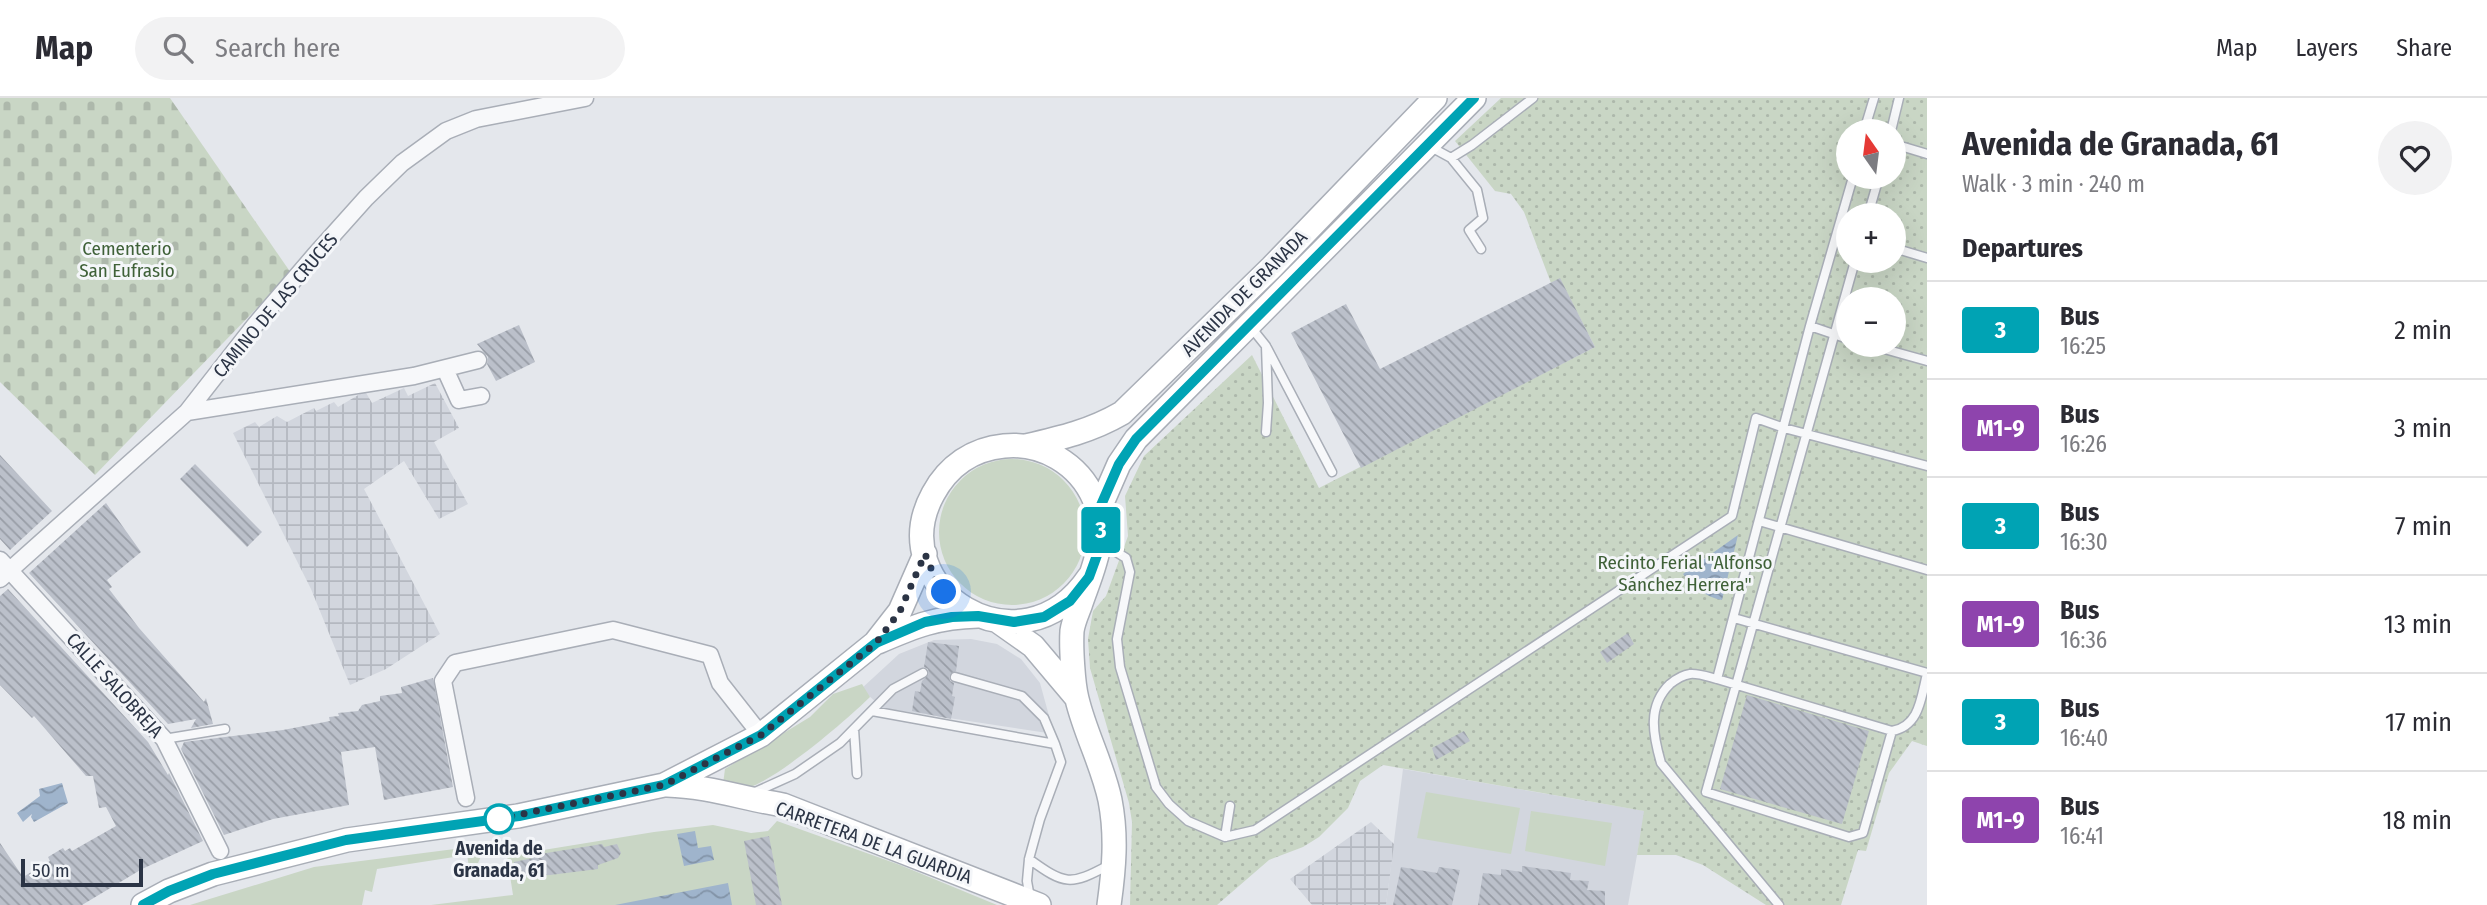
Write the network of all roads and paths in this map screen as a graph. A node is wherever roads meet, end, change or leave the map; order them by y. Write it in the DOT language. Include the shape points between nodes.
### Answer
graph roads {
  1 [pos="585,98"];
  2 [pos="1435,98"];
  3 [pos="1474,98"];
  4 [pos="1533,98"];
  5 [pos="1874,98"];
  6 [pos="1899,98"];
  7 [pos="1868,119"];
  8 [pos="1894,119"];
  9 [pos="1426,145"];
  10 [pos="1906,148"];
  11 [pos="1927,154"];
  12 [pos="1451,158"];
  13 [pos="1836,242"];
  14 [pos="1481,248"];
  15 [pos="1906,252"];
  16 [pos="1927,258"];
  17 [pos="1852,273"];
  18 [pos="1250,326"];
  19 [pos="1810,326"];
  20 [pos="1835,335"];
  21 [pos="1266,346"];
  22 [pos="1906,355"];
  23 [pos="478,360"];
  24 [pos="1927,361"];
  25 [pos="445,369"];
  26 [pos="481,396"];
  27 [pos="187,412"];
  28 [pos="1784,428"];
  29 [pos="1266,432"];
  30 [pos="1807,434"];
  31 [pos="1026,446"];
  32 [pos="1927,466"];
  33 [pos="1332,472"];
  34 [pos="1098,512"];
  35 [pos="1759,521"];
  36 [pos="1781,527"];
  37 [pos="1100,547"];
  38 [pos="925,554"];
  39 [pos="3,570"];
  40 [pos="1927,570"];
  41 [pos="1089,577"];
  42 [pos="1734,618"];
  43 [pos="989,619"];
  44 [pos="1754,625"];
  45 [pos="876,643"];
  46 [pos="923,673"];
  47 [pos="1927,674"];
  48 [pos="955,677"];
  49 [pos="1717,679"];
  50 [pos="1737,685"];
  51 [pos="1076,697"];
  52 [pos="872,711"];
  53 [pos="225,729"];
  54 [pos="854,729"];
  55 [pos="1892,731"];
  56 [pos="761,735"];
  57 [pos="164,739"];
  58 [pos="1055,744"];
  59 [pos="857,774"];
  60 [pos="664,785"];
  61 [pos="466,798"];
  62 [pos="740,798"];
  63 [pos="1230,806"];
  64 [pos="1225,836"];
  65 [pos="220,851"];
  66 [pos="1029,859"];
  67 [pos="1115,862"];
  68 [pos="1035,903"];
  69 [pos="143,905"];
  70 [pos="1109,905"];
  71 [pos="1779,905"];
  1 -- 27 [label="street, CAMINO DE LAS CRUCES" via="476,119 446,131 402,163 315,255"];
  2 -- 31 [label="street, AVENIDA DE GRANADA" via="1122,413 1071,436"];
  3 -- 9 [label="street, AVENIDA DE GRANADA"];
  4 -- 12 [label="lane"];
  5 -- 7 [label="lane"];
  6 -- 8 [label="lane"];
  9 -- 12 [label="lane"];
  9 -- 18 [label="street, AVENIDA DE GRANADA"];
  10 -- 11 [label="lane"];
  12 -- 14 [label="lane" via="1477,190 1483,218 1469,230"];
  13 -- 19 [label="lane"];
  15 -- 16 [label="lane"];
  17 -- 20 [label="lane"];
  18 -- 21 [label="lane"];
  18 -- 34 [label="street, AVENIDA DE GRANADA" via="1136,439 1119,464"];
  19 -- 20 [label="lane"];
  19 -- 28 [label="lane"];
  20 -- 30 [label="lane"];
  21 -- 29 [label="lane"];
  21 -- 33 [label="lane"];
  22 -- 24 [label="lane"];
  23 -- 25 [label="street"];
  25 -- 26 [label="street" via="459,400"];
  25 -- 27 [label="street"];
  27 -- 39 [label="street, CAMINO DE LAS CRUCES"];
  28 -- 30 [label="lane"];
  28 -- 35 [label="lane"];
  28 -- 64 [label="lane" via="1756,418 1732,516 1255,830"];
  30 -- 32 [label="lane"];
  30 -- 36 [label="lane"];
  31 -- 34 [label="street" via="1072,468 1088,488"];
  31 -- 38 [label="street" via="983,450 947,473 926,511"];
  34 -- 37 [label="street"];
  35 -- 36 [label="lane"];
  35 -- 42 [label="lane"];
  36 -- 40 [label="lane"];
  36 -- 44 [label="lane"];
  37 -- 41 [label="street"];
  37 -- 64 [label="lane" via="1126,558 1130,572 1117,639 1120,667 1156,787 1188,821"];
  38 -- 43 [label="street" via="944,592 966,610"];
  38 -- 45 [label="street" via="900,611"];
  39 -- 57 [label="street, CALLE SALOBREJA"];
  41 -- 43 [label="street" via="1070,601 1044,617 1014,622"];
  41 -- 51 [label="street" via="1072,629"];
  42 -- 44 [label="lane"];
  42 -- 49 [label="lane"];
  43 -- 45 [label="street" via="952,617 925,622"];
  43 -- 51 [label="street" via="1033,646"];
  44 -- 47 [label="lane"];
  44 -- 50 [label="lane"];
  45 -- 56 [label="street"];
  46 -- 52 [label="lane" via="893,689"];
  47 -- 55 [label="lane" via="1916,715 1904,729"];
  48 -- 58 [label="lane" via="1022,696 1044,718"];
  49 -- 50 [label="lane"];
  49 -- 71 [label="lane" via="1690,674 1676,679 1662,692 1653,713 1653,737 1661,763"];
  50 -- 55 [label="lane"];
  50 -- 55 [label="lane" via="1706,792 1849,837 1863,833"];
  51 -- 67 [label="street" via="1110,797"];
  52 -- 54 [label="lane"];
  52 -- 58 [label="lane"];
  53 -- 57 [label="lane"];
  54 -- 59 [label="lane"];
  54 -- 62 [label="lane" via="795,774"];
  56 -- 60 [label="street"];
  56 -- 61 [label="street" via="720,683 710,655 613,630 600,632 455,663 443,681"];
  57 -- 65 [label="street, CALLE SALOBREJA"];
  58 -- 66 [label="lane" via="1061,762"];
  60 -- 62 [label="street, CARRETERA DE LA GUARDIA" via="695,786"];
  60 -- 69 [label="street" via="519,816 346,840 213,874"];
  62 -- 68 [label="street, CARRETERA DE LA GUARDIA" via="783,805"];
  63 -- 64 [label="lane"];
  66 -- 67 [label="lane" via="1055,877 1071,881"];
  66 -- 68 [label="lane" via="1027,881"];
  67 -- 70 [label="street"];
}
